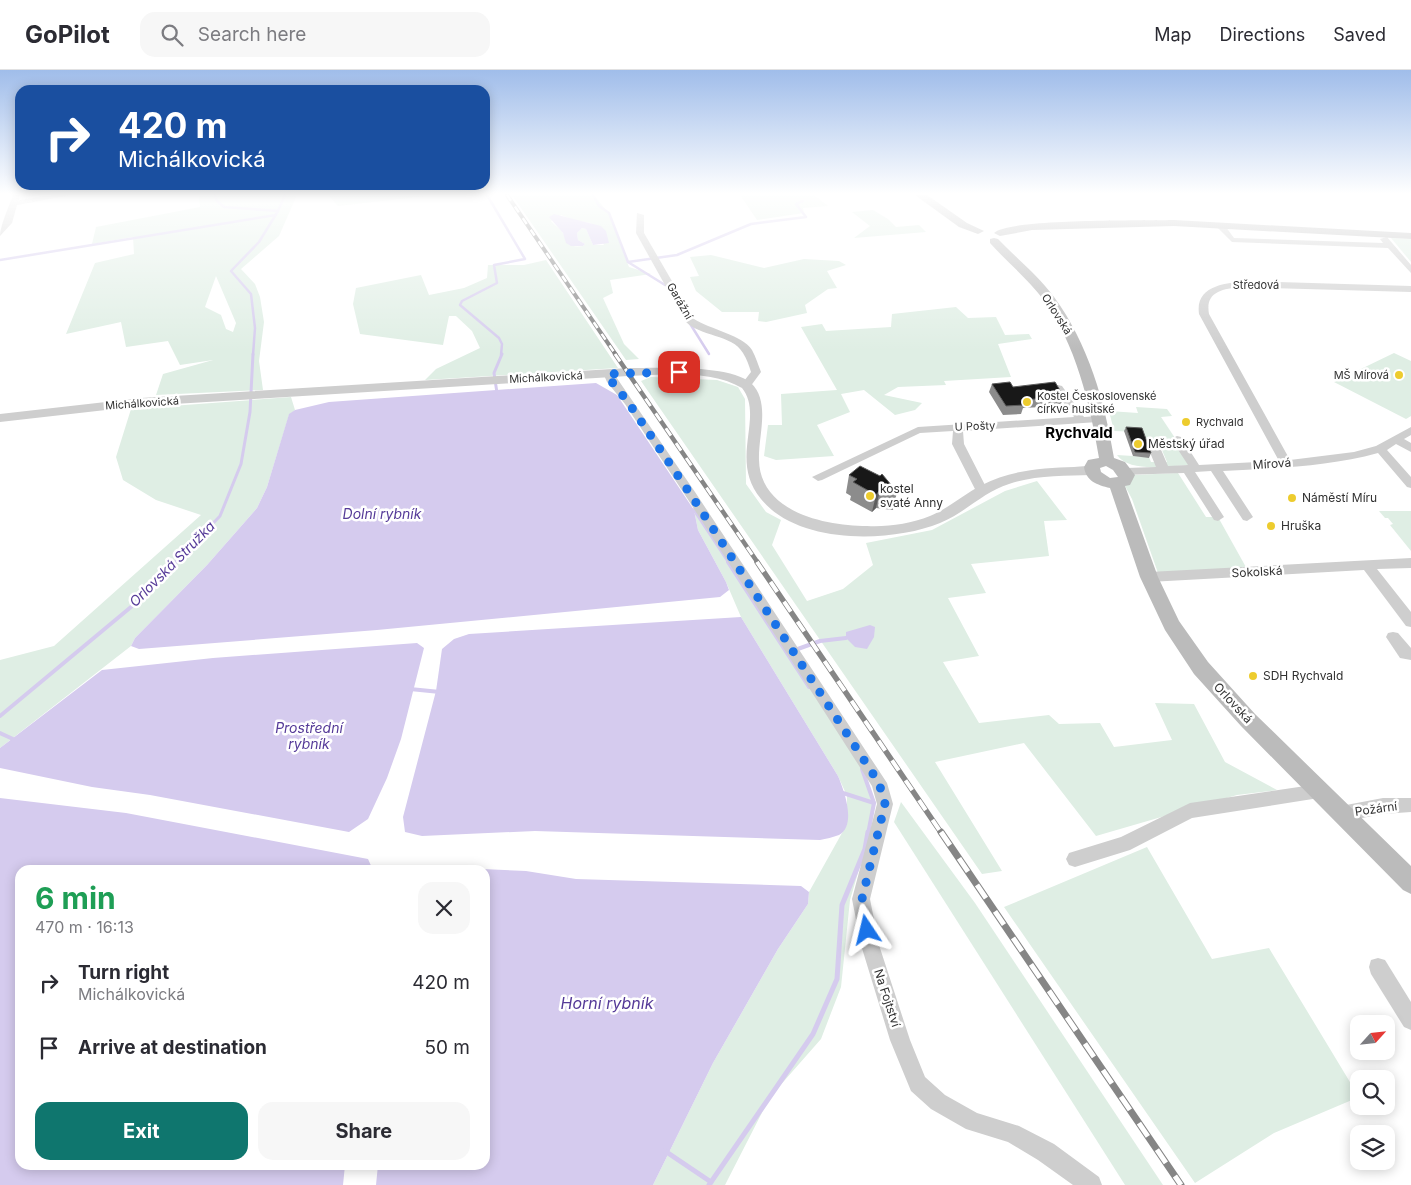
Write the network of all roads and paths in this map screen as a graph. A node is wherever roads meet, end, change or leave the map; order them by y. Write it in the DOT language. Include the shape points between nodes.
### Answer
graph roads {
  1 [pos="648,247"];
  2 [pos="1005,247"];
  3 [pos="1391,247"];
  4 [pos="1411,270"];
  5 [pos="1411,290"];
  6 [pos="608,374"];
  7 [pos="746,385"];
  8 [pos="1058,388"];
  9 [pos="0,418"];
  10 [pos="1098,419"];
  11 [pos="1081,420"];
  12 [pos="958,428"];
  13 [pos="1411,430"];
  14 [pos="1178,439"];
  15 [pos="1395,440"];
  16 [pos="1153,445"];
  17 [pos="1411,448"];
  18 [pos="1380,449"];
  19 [pos="1108,462"];
  20 [pos="1287,464"];
  21 [pos="1215,468"];
  22 [pos="1191,469"];
  23 [pos="1164,470"];
  24 [pos="1092,471"];
  25 [pos="818,477"];
  26 [pos="1121,478"];
  27 [pos="1411,484"];
  28 [pos="982,491"];
  29 [pos="1218,517"];
  30 [pos="1247,517"];
  31 [pos="1411,563"];
  32 [pos="1366,564"];
  33 [pos="1149,577"];
  34 [pos="1411,622"];
  35 [pos="1393,637"];
  36 [pos="1409,657"];
  37 [pos="1319,791"];
  38 [pos="1411,805"];
  39 [pos="1341,814"];
  40 [pos="1075,859"];
  41 [pos="1411,882"];
  42 [pos="1378,967"];
  43 [pos="1411,1020"];
  44 [pos="1091,1185"];
  1 -- 7 [label="street, Garážní" via="690,321 702,330 729,338 747,350 756,372"];
  2 -- 10 [label="main road, Orlovská" via="1065,323"];
  3 -- 4 [label="street"];
  5 -- 20 [label="street, Středová" via="1248,284 1228,285 1206,294 1201,306 1204,314"];
  6 -- 7 [label="street, Michálkovická" via="707,374 729,377"];
  6 -- 9 [label="street, Michálkovická" via="236,396 91,407"];
  6 -- 44 [label="street, Na Fojtství" via="879,783 885,804 862,899 870,945 900,1040 918,1084 938,1102 973,1122 1012,1133 1046,1152"];
  7 -- 28 [label="street" via="756,407 752,462 756,482 771,501 801,520 850,531 903,529 941,517"];
  8 -- 11 [label="street"];
  10 -- 11 [label="street, U Pošty"];
  10 -- 19 [label="main road, Orlovská"];
  11 -- 12 [label="street, U Pošty"];
  12 -- 25 [label="street, U Pošty" via="918,430"];
  12 -- 28 [label="street" via="958,444"];
  13 -- 15 [label="street, Mírová"];
  14 -- 22 [label="street"];
  15 -- 17 [label="street"];
  15 -- 18 [label="street, Mírová"];
  16 -- 23 [label="street"];
  18 -- 20 [label="street, Mírová" via="1354,456"];
  18 -- 27 [label="street"];
  19 -- 24 [label="main road" via="1094,464"];
  19 -- 26 [label="main road" via="1119,466"];
  20 -- 21 [label="street, Mírová"];
  21 -- 22 [label="street, Mírová"];
  21 -- 30 [label="street"];
  22 -- 23 [label="street, Mírová"];
  22 -- 29 [label="street"];
  23 -- 26 [label="street, Mírová"];
  24 -- 26 [label="main road" via="1101,480"];
  24 -- 28 [label="street" via="1026,475 1002,481"];
  26 -- 33 [label="main road, Orlovská"];
  31 -- 32 [label="street, Sokolská"];
  32 -- 33 [label="street, Sokolská"];
  32 -- 34 [label="street"];
  33 -- 37 [label="main road, Orlovská" via="1172,626 1201,668"];
  35 -- 36 [label="street"];
  37 -- 39 [label="main road, Orlovská"];
  37 -- 40 [label="street" via="1190,811 1124,844"];
  38 -- 39 [label="street, Požární" via="1383,806"];
  39 -- 41 [label="main road, Orlovská"];
  42 -- 43 [label="street"];
}
